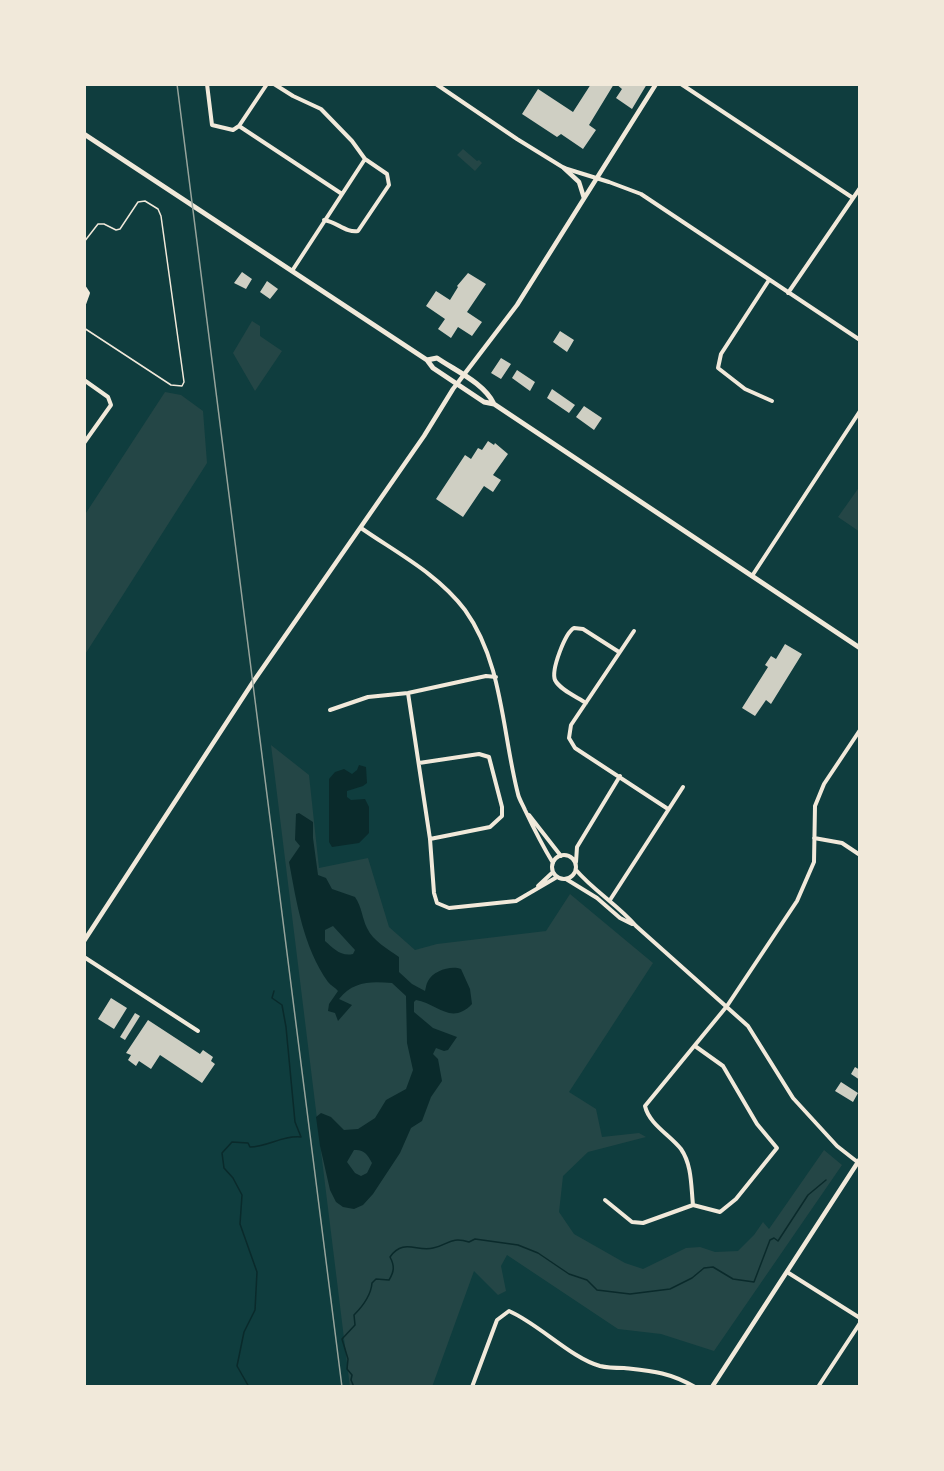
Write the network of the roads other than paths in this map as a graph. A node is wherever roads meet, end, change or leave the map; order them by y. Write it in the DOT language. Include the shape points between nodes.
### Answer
graph roads {
  1 [pos="207,84"];
  2 [pos="267,84"];
  3 [pos="274,84"];
  4 [pos="436,84"];
  5 [pos="656,84"];
  6 [pos="681,84"];
  7 [pos="239,126"];
  8 [pos="84,135"];
  9 [pos="365,159"];
  10 [pos="564,168"];
  11 [pos="597,179"];
  12 [pos="860,188"];
  13 [pos="342,194"];
  14 [pos="584,198"];
  15 [pos="853,198"];
  16 [pos="324,220"];
  17 [pos="84,242"];
  18 [pos="292,271"];
  19 [pos="769,280"];
  20 [pos="84,287"];
  21 [pos="788,293"];
  22 [pos="84,304"];
  23 [pos="84,328"];
  24 [pos="860,340"];
  25 [pos="427,360"];
  26 [pos="464,376"];
  27 [pos="84,380"];
  28 [pos="457,385"];
  29 [pos="772,401"];
  30 [pos="494,404"];
  31 [pos="860,411"];
  32 [pos="84,443"];
  33 [pos="361,528"];
  34 [pos="752,576"];
  35 [pos="634,631"];
  36 [pos="860,648"];
  37 [pos="620,652"];
  38 [pos="496,677"];
  39 [pos="408,693"];
  40 [pos="586,703"];
  41 [pos="330,710"];
  42 [pos="860,730"];
  43 [pos="419,764"];
  44 [pos="620,776"];
  45 [pos="683,787"];
  46 [pos="525,809"];
  47 [pos="668,809"];
  48 [pos="814,838"];
  49 [pos="430,839"];
  50 [pos="577,847"];
  51 [pos="563,855"];
  52 [pos="860,855"];
  53 [pos="576,862"];
  54 [pos="553,863"];
  55 [pos="576,870"];
  56 [pos="553,872"];
  57 [pos="557,877"];
  58 [pos="566,879"];
  59 [pos="533,891"];
  60 [pos="610,900"];
  61 [pos="636,926"];
  62 [pos="84,941"];
  63 [pos="84,957"];
  64 [pos="727,1006"];
  65 [pos="198,1031"];
  66 [pos="695,1047"];
  67 [pos="859,1162"];
  68 [pos="605,1200"];
  69 [pos="693,1205"];
  70 [pos="786,1272"];
  71 [pos="860,1318"];
  72 [pos="860,1323"];
  73 [pos="472,1387"];
  74 [pos="695,1387"];
  75 [pos="712,1387"];
  76 [pos="818,1387"];
  1 -- 7 [label="street" via="212,125 233,130"];
  2 -- 7 [label="street"];
  3 -- 9 [label="street" via="321,109"];
  4 -- 10 [label="street"];
  5 -- 11 [label="main road"];
  6 -- 15 [label="street"];
  7 -- 13 [label="street"];
  8 -- 18 [label="main road"];
  9 -- 13 [label="street"];
  9 -- 16 [label="street" via="387,174 389,185 358,231"];
  10 -- 11 [label="street"];
  10 -- 14 [label="main road" via="579,182"];
  11 -- 14 [label="main road"];
  11 -- 19 [label="street" via="641,194"];
  12 -- 15 [label="street"];
  13 -- 16 [label="street"];
  14 -- 26 [label="main road" via="517,305"];
  15 -- 21 [label="street"];
  16 -- 18 [label="street"];
  17 -- 23 [label="lane" via="98,224 120,229 138,202 145,201 158,209 182,386 171,385"];
  18 -- 25 [label="main road"];
  19 -- 21 [label="street"];
  19 -- 29 [label="street" via="721,354 718,368 745,389"];
  20 -- 22 [label="street" via="88,293"];
  21 -- 24 [label="street"];
  25 -- 26 [label="main road" via="437,358"];
  25 -- 28 [label="main road"];
  26 -- 28 [label="main road"];
  26 -- 30 [label="main road" via="489,393"];
  27 -- 32 [label="street" via="108,397 111,405"];
  28 -- 30 [label="main road"];
  28 -- 33 [label="main road"];
  30 -- 34 [label="main road"];
  31 -- 34 [label="street"];
  33 -- 38 [label="street" via="446,588 479,632"];
  33 -- 62 [label="main road" via="247,691"];
  34 -- 36 [label="main road"];
  35 -- 37 [label="street"];
  37 -- 40 [label="street"];
  37 -- 40 [label="street" via="583,629 574,628 567,633 555,680"];
  38 -- 39 [label="street"];
  38 -- 46 [label="street" via="518,796"];
  39 -- 41 [label="street" via="368,697"];
  39 -- 43 [label="street"];
  40 -- 44 [label="street" via="570,728 570,741"];
  42 -- 48 [label="street" via="824,784 815,806"];
  43 -- 49 [label="street"];
  43 -- 49 [label="street" via="479,754 489,757 502,807 502,816 490,826"];
  44 -- 47 [label="street"];
  44 -- 50 [label="street"];
  45 -- 47 [label="street"];
  46 -- 51 [label="street"];
  46 -- 54 [label="street" via="533,831"];
  47 -- 60 [label="street"];
  48 -- 52 [label="street" via="842,843"];
  48 -- 64 [label="street" via="814,862 797,901"];
  49 -- 59 [label="street" via="438,903 449,908 516,901"];
  50 -- 51 [label="street"];
  50 -- 53 [label="street"];
  51 -- 53 [label="street"];
  51 -- 54 [label="street"];
  53 -- 55 [label="street"];
  54 -- 56 [label="street"];
  55 -- 58 [label="street"];
  55 -- 60 [label="street"];
  56 -- 57 [label="street"];
  56 -- 59 [label="street"];
  57 -- 58 [label="street"];
  57 -- 59 [label="street"];
  58 -- 61 [label="street"];
  60 -- 61 [label="street"];
  61 -- 64 [label="street"];
  63 -- 65 [label="street"];
  64 -- 66 [label="street"];
  64 -- 67 [label="street" via="748,1026 793,1098 837,1146"];
  66 -- 69 [label="street" via="645,1106 647,1115 682,1151 689,1166"];
  66 -- 69 [label="street" via="723,1066 757,1124 777,1148 736,1199 720,1212"];
  67 -- 70 [label="main road"];
  68 -- 69 [label="street" via="632,1222 643,1224"];
  70 -- 71 [label="street"];
  70 -- 75 [label="main road"];
  72 -- 76 [label="street"];
  73 -- 74 [label="street" via="497,1320 509,1311 600,1366 654,1371 676,1376"];
}
